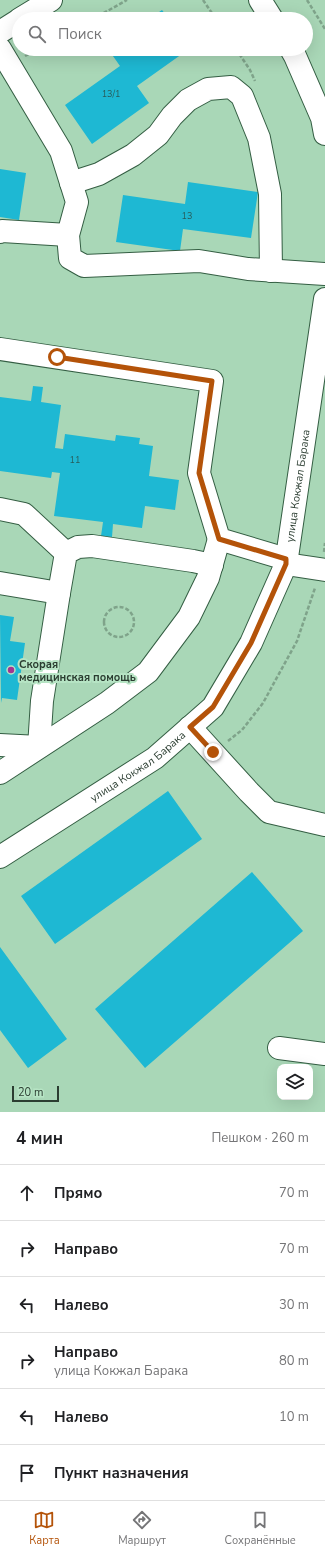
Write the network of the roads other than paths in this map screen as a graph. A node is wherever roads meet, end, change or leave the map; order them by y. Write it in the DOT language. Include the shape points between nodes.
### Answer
graph roads {
  1 [pos="51,0"];
  2 [pos="260,0"];
  3 [pos="31,12"];
  4 [pos="268,12"];
  5 [pos="12,24"];
  6 [pos="0,32"];
  7 [pos="0,49"];
  8 [pos="295,56"];
  9 [pos="325,134"];
  10 [pos="71,183"];
  11 [pos="1,231"];
  12 [pos="68,235"];
  13 [pos="271,270"];
  14 [pos="325,274"];
  15 [pos="325,299"];
  16 [pos="0,349"];
  17 [pos="0,509"];
  18 [pos="219,539"];
  19 [pos="66,553"];
  20 [pos="286,561"];
  21 [pos="212,565"];
  22 [pos="323,570"];
  23 [pos="0,583"];
  24 [pos="59,593"];
  25 [pos="190,727"];
  26 [pos="0,745"];
  27 [pos="39,747"];
  28 [pos="0,773"];
  29 [pos="325,825"];
  30 [pos="0,857"];
  31 [pos="279,1048"];
  32 [pos="325,1054"];
  1 -- 3 [label="street"];
  2 -- 4 [label="street"];
  5 -- 6 [label="street"];
  7 -- 10 [label="street" via="60,151"];
  8 -- 9 [label="street" via="322,118"];
  10 -- 12 [label="street" via="77,202"];
  10 -- 13 [label="street" via="99,174 133,155 158,135 188,100 208,89 231,87 242,96 259,138 270,194"];
  11 -- 12 [label="street"];
  12 -- 13 [label="street" via="70,258 84,266 199,261"];
  13 -- 14 [label="street"];
  15 -- 20 [label="street, улица Кокжал Барака"];
  16 -- 18 [label="street" via="212,381 199,473"];
  17 -- 19 [label="street" via="24,514"];
  18 -- 20 [label="street"];
  18 -- 21 [label="street"];
  19 -- 21 [label="street" via="78,547 92,546"];
  19 -- 24 [label="street"];
  20 -- 22 [label="street"];
  20 -- 25 [label="street, улица Кокжал Барака" via="251,643 213,707"];
  21 -- 27 [label="street" via="189,617 148,672 107,703"];
  23 -- 24 [label="street"];
  24 -- 27 [label="street" via="42,702"];
  25 -- 29 [label="street" via="269,812"];
  25 -- 30 [label="street, улица Кокжал Барака" via="155,758"];
  26 -- 27 [label="street"];
  27 -- 28 [label="street"];
  31 -- 32 [label="street"];
}
